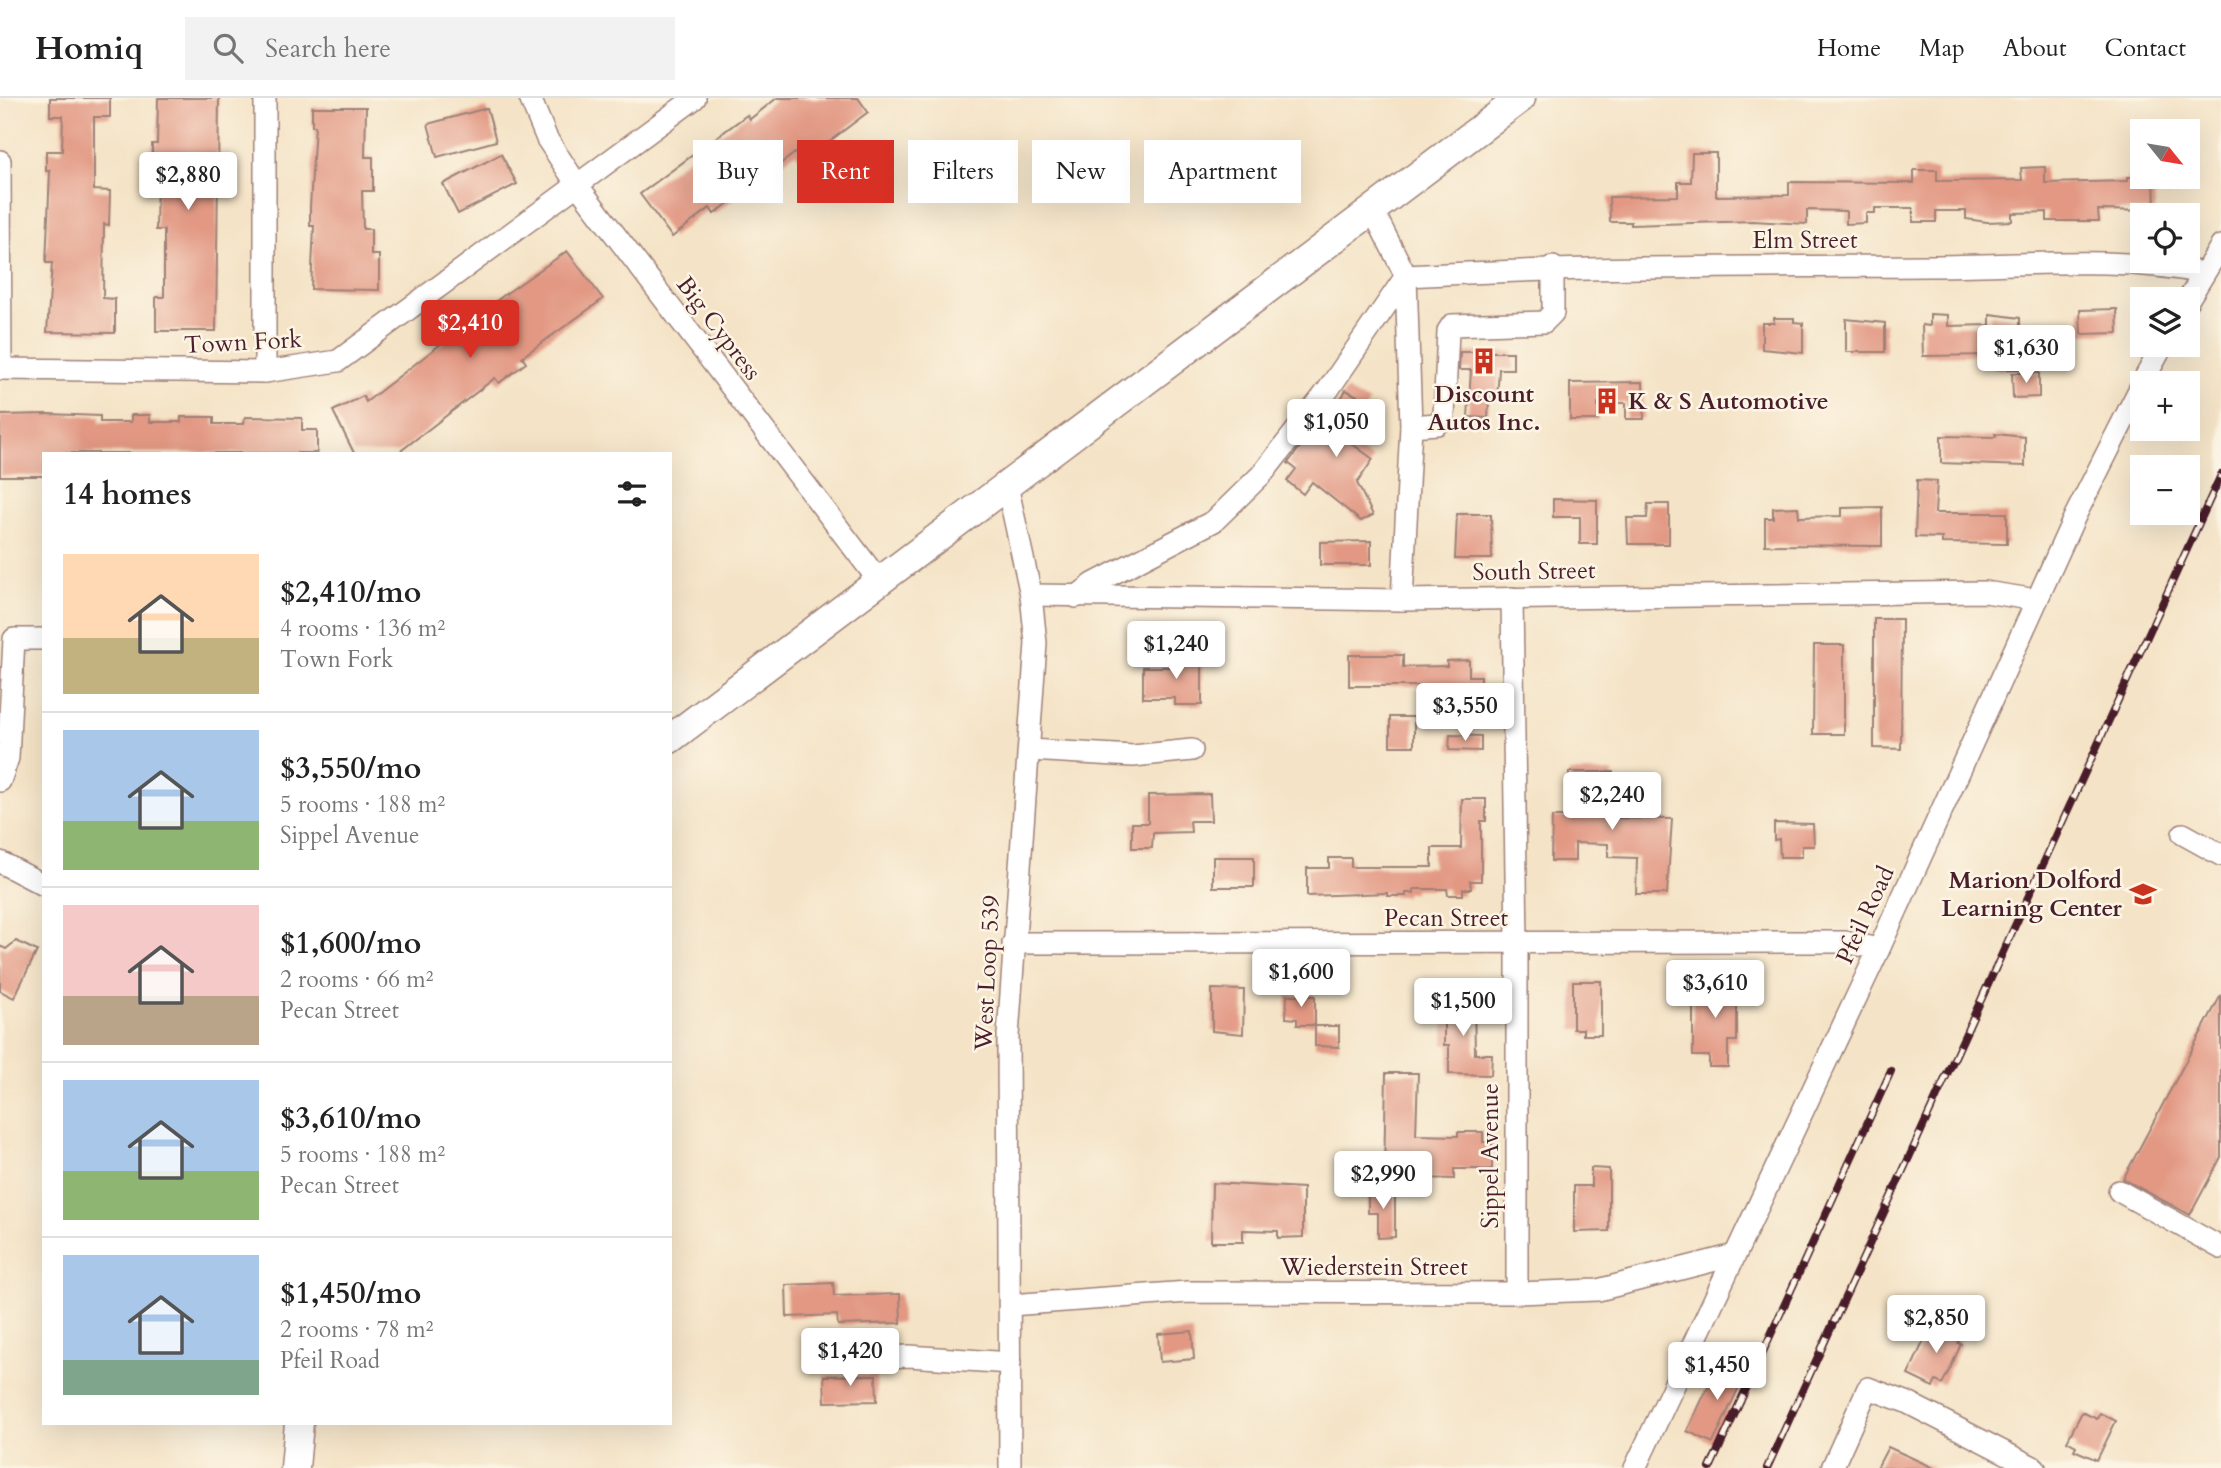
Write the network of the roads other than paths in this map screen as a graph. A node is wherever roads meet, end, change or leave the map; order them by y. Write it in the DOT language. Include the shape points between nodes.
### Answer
graph roads {
  1 [pos="265,98"];
  2 [pos="530,98"];
  3 [pos="695,98"];
  4 [pos="1521,98"];
  5 [pos="0,161"];
  6 [pos="578,186"];
  7 [pos="1372,209"];
  8 [pos="2221,246"];
  9 [pos="1553,267"];
  10 [pos="2204,272"];
  11 [pos="1405,276"];
  12 [pos="2195,287"];
  13 [pos="1,369"];
  14 [pos="265,372"];
  15 [pos="2130,408"];
  16 [pos="1411,426"];
  17 [pos="1007,485"];
  18 [pos="879,581"];
  19 [pos="1031,595"];
  20 [pos="1076,597"];
  21 [pos="1512,598"];
  22 [pos="1402,600"];
  23 [pos="2037,600"];
  24 [pos="42,639"];
  25 [pos="672,737"];
  26 [pos="1029,750"];
  27 [pos="1192,750"];
  28 [pos="0,781"];
  29 [pos="2183,834"];
  30 [pos="2221,855"];
  31 [pos="0,862"];
  32 [pos="42,884"];
  33 [pos="1013,943"];
  34 [pos="1517,944"];
  35 [pos="1878,949"];
  36 [pos="2119,1191"];
  37 [pos="2221,1248"];
  38 [pos="1735,1255"];
  39 [pos="1517,1293"];
  40 [pos="1010,1305"];
  41 [pos="870,1358"];
  42 [pos="1010,1363"];
  43 [pos="299,1425"];
  44 [pos="295,1468"];
  45 [pos="1010,1468"];
  46 [pos="1635,1468"];
  47 [pos="1832,1468"];
  48 [pos="2035,1468"];
  1 -- 14 [label="street"];
  2 -- 6 [label="street, Big Cypress" via="547,139"];
  3 -- 6 [label="street, Town Fork"];
  4 -- 7 [label="main road"];
  5 -- 13 [label="street"];
  6 -- 14 [label="street, Town Fork" via="338,361"];
  6 -- 18 [label="street, Big Cypress"];
  7 -- 11 [label="street"];
  7 -- 17 [label="main road"];
  8 -- 10 [label="street"];
  9 -- 10 [label="street, Elm Street" via="2136,262"];
  9 -- 11 [label="street, Elm Street"];
  9 -- 16 [label="street" via="1553,313 1544,322 1452,325 1444,416 1437,424"];
  10 -- 12 [label="street"];
  11 -- 16 [label="street"];
  11 -- 20 [label="street" via="1328,390 1263,473 1214,522 1093,583"];
  13 -- 14 [label="street, Town Fork"];
  15 -- 23 [label="street, Pfeil Road"];
  16 -- 22 [label="street"];
  17 -- 18 [label="main road"];
  17 -- 19 [label="street, West Loop 539"];
  18 -- 25 [label="main road"];
  19 -- 20 [label="street, South Street"];
  19 -- 26 [label="street, West Loop 539" via="1036,643"];
  20 -- 22 [label="street, South Street"];
  21 -- 22 [label="street, South Street"];
  21 -- 23 [label="street, South Street" via="1985,592"];
  21 -- 34 [label="street, Sippel Avenue"];
  23 -- 35 [label="street, Pfeil Road"];
  24 -- 28 [label="street" via="14,639 8,758"];
  26 -- 27 [label="street" via="1133,756"];
  26 -- 33 [label="street, West Loop 539"];
  29 -- 30 [label="street"];
  31 -- 32 [label="street"];
  33 -- 34 [label="street, Pecan Street"];
  33 -- 40 [label="street, West Loop 539"];
  34 -- 35 [label="street, Pecan Street" via="1845,943"];
  34 -- 39 [label="street, Sippel Avenue"];
  35 -- 38 [label="street, Pfeil Road"];
  36 -- 37 [label="street"];
  38 -- 39 [label="street, Wiederstein Street" via="1598,1290"];
  38 -- 46 [label="street, Pfeil Road"];
  39 -- 40 [label="street, Wiederstein Street" via="1188,1292"];
  40 -- 42 [label="street, West Loop 539"];
  41 -- 42 [label="street"];
  42 -- 45 [label="street, West Loop 539"];
  43 -- 44 [label="main road"];
  47 -- 48 [label="street" via="1868,1388 1906,1402"];
}
